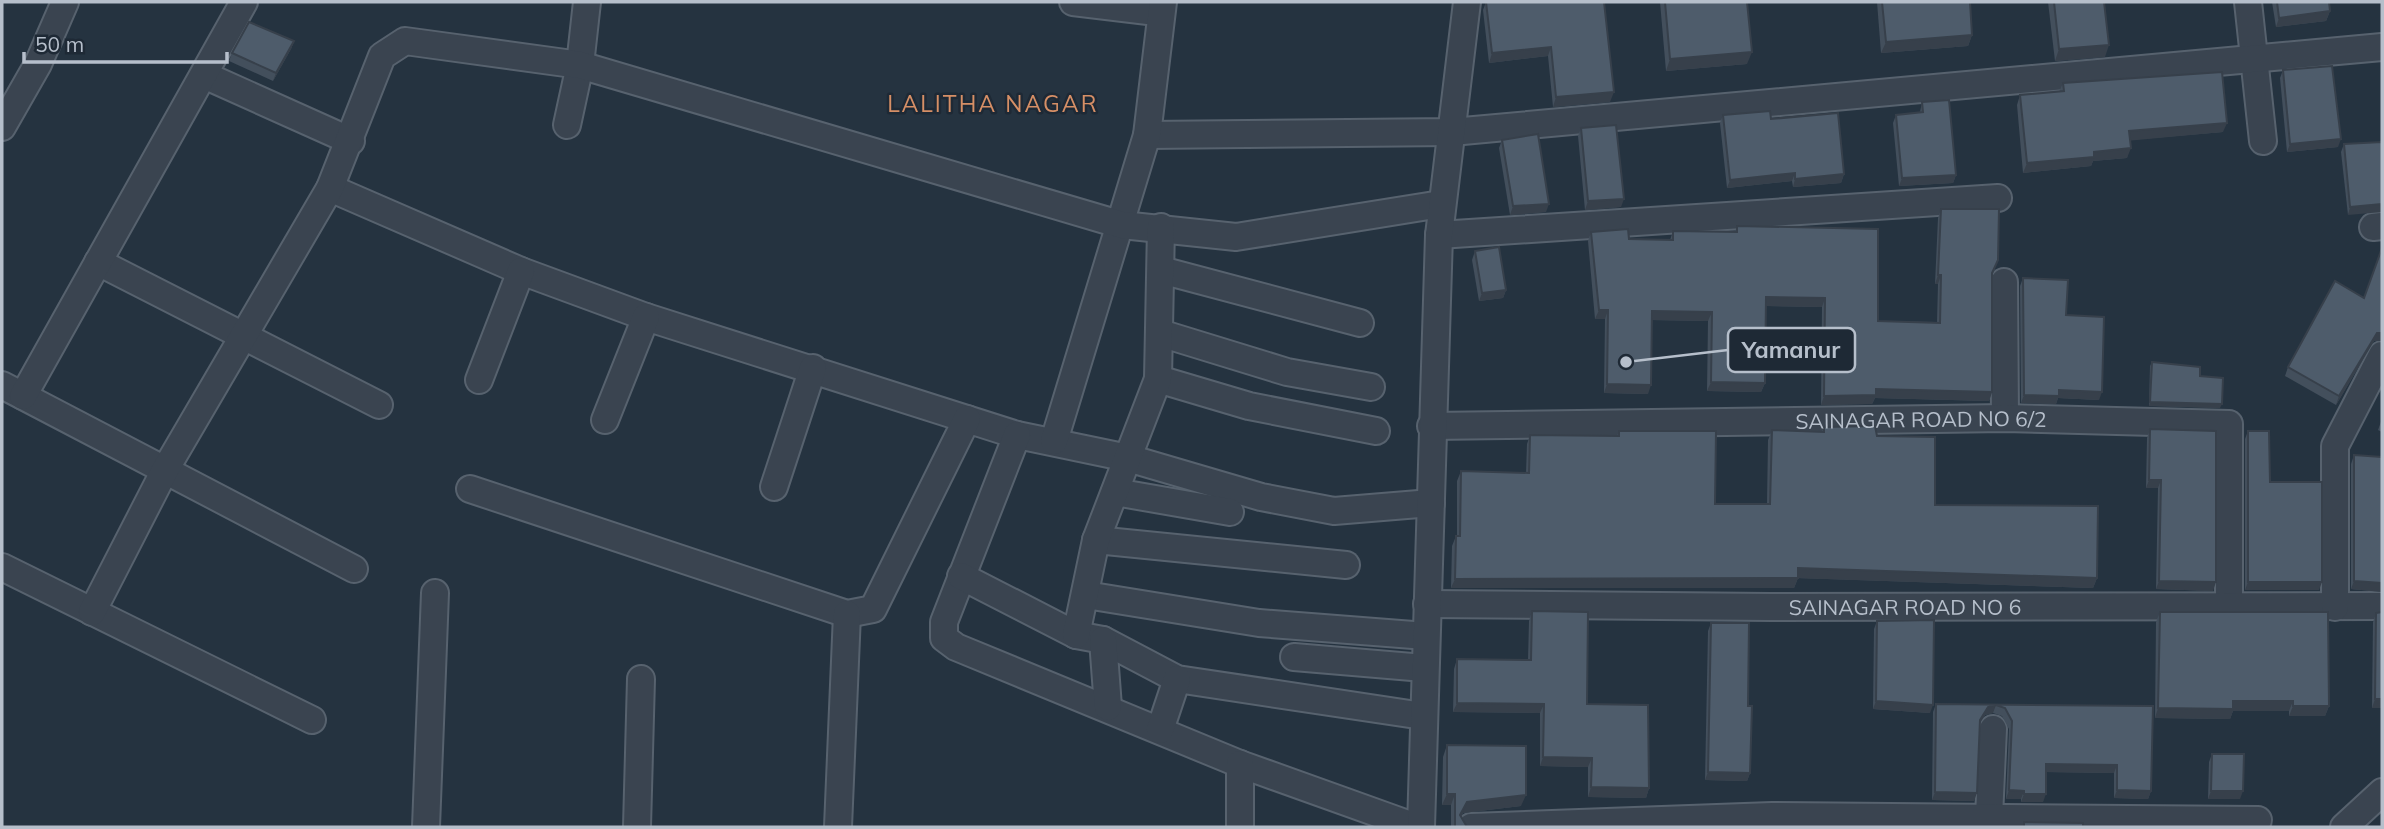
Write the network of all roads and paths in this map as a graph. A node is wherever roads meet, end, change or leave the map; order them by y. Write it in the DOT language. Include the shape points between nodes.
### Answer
graph roads {
  1 [pos="65,2"];
  2 [pos="244,2"];
  3 [pos="587,2"];
  4 [pos="1073,2"];
  5 [pos="1153,2"];
  6 [pos="1163,2"];
  7 [pos="1467,2"];
  8 [pos="2248,2"];
  9 [pos="2382,47"];
  10 [pos="2253,57"];
  11 [pos="580,65"];
  12 [pos="204,75"];
  13 [pos="567,125"];
  14 [pos="2,127"];
  15 [pos="1452,132"];
  16 [pos="1147,135"];
  17 [pos="351,141"];
  18 [pos="2263,141"];
  19 [pos="330,188"];
  20 [pos="1998,198"];
  21 [pos="1441,204"];
  22 [pos="1122,225"];
  23 [pos="1161,227"];
  24 [pos="1439,235"];
  25 [pos="98,262"];
  26 [pos="1161,270"];
  27 [pos="521,271"];
  28 [pos="2004,282"];
  29 [pos="646,317"];
  30 [pos="1360,323"];
  31 [pos="1160,333"];
  32 [pos="244,335"];
  33 [pos="2380,363"];
  34 [pos="813,368"];
  35 [pos="1158,379"];
  36 [pos="479,380"];
  37 [pos="1371,387"];
  38 [pos="12,391"];
  39 [pos="379,405"];
  40 [pos="2005,418"];
  41 [pos="967,419"];
  42 [pos="605,420"];
  43 [pos="1431,426"];
  44 [pos="1376,431"];
  45 [pos="1017,435"];
  46 [pos="1054,441"];
  47 [pos="1128,458"];
  48 [pos="165,470"];
  49 [pos="775,487"];
  50 [pos="470,489"];
  51 [pos="1115,492"];
  52 [pos="1431,503"];
  53 [pos="1230,512"];
  54 [pos="1096,540"];
  55 [pos="1346,565"];
  56 [pos="2,567"];
  57 [pos="354,569"];
  58 [pos="961,576"];
  59 [pos="435,593"];
  60 [pos="1086,595"];
  61 [pos="1427,604"];
  62 [pos="2229,604"];
  63 [pos="2382,606"];
  64 [pos="2335,607"];
  65 [pos="92,612"];
  66 [pos="847,614"];
  67 [pos="1076,635"];
  68 [pos="1426,636"];
  69 [pos="1103,640"];
  70 [pos="1294,657"];
  71 [pos="1424,668"];
  72 [pos="641,679"];
  73 [pos="1177,679"];
  74 [pos="1108,706"];
  75 [pos="1423,716"];
  76 [pos="312,720"];
  77 [pos="1993,729"];
  78 [pos="1160,730"];
  79 [pos="1240,764"];
  80 [pos="2382,792"];
  81 [pos="1989,817"];
  82 [pos="2258,820"];
  83 [pos="426,827"];
  84 [pos="636,827"];
  85 [pos="838,827"];
  86 [pos="1240,827"];
  87 [pos="1416,827"];
  88 [pos="1422,827"];
  89 [pos="1471,827"];
  90 [pos="2344,827"];
  1 -- 14 [label="street" via="38,64"];
  2 -- 12 [label="street"];
  3 -- 11 [label="street"];
  4 -- 5 [label="street" via="1148,10"];
  6 -- 16 [label="street"];
  7 -- 15 [label="street"];
  8 -- 10 [label="street"];
  9 -- 10 [label="street"];
  10 -- 15 [label="street"];
  10 -- 18 [label="street"];
  11 -- 13 [label="street"];
  11 -- 17 [label="street" via="405,41 382,56"];
  11 -- 22 [label="street"];
  12 -- 17 [label="street"];
  12 -- 25 [label="street"];
  15 -- 16 [label="street"];
  15 -- 21 [label="street"];
  16 -- 22 [label="street"];
  17 -- 19 [label="street"];
  19 -- 27 [label="street"];
  19 -- 32 [label="street"];
  20 -- 24 [label="street"];
  21 -- 23 [label="street" via="1236,237"];
  21 -- 24 [label="street"];
  22 -- 23 [label="street"];
  22 -- 46 [label="street"];
  23 -- 26 [label="street"];
  24 -- 43 [label="street"];
  25 -- 32 [label="street"];
  25 -- 38 [label="street"];
  26 -- 30 [label="street"];
  26 -- 31 [label="street"];
  27 -- 29 [label="street"];
  27 -- 36 [label="street"];
  28 -- 40 [label="street"];
  29 -- 34 [label="street"];
  29 -- 42 [label="street"];
  31 -- 35 [label="street"];
  31 -- 37 [label="street" via="1287,372"];
  32 -- 39 [label="street"];
  32 -- 48 [label="street"];
  33 -- 64 [label="street" via="2335,446"];
  34 -- 41 [label="street"];
  34 -- 49 [label="street"];
  35 -- 44 [label="street" via="1249,406"];
  35 -- 47 [label="street"];
  38 -- 48 [label="street"];
  40 -- 43 [label="street, SAINAGAR ROAD NO 6/2"];
  40 -- 62 [label="street, SAINAGAR ROAD NO 6/2" via="2230,424"];
  41 -- 45 [label="street"];
  41 -- 66 [label="street" via="873,609"];
  43 -- 52 [label="street"];
  45 -- 46 [label="street"];
  45 -- 58 [label="street"];
  46 -- 47 [label="street"];
  47 -- 51 [label="street"];
  47 -- 52 [label="street" via="1261,497 1334,511"];
  48 -- 57 [label="street"];
  48 -- 65 [label="street"];
  50 -- 66 [label="street"];
  51 -- 53 [label="street"];
  51 -- 54 [label="street"];
  52 -- 61 [label="street"];
  54 -- 55 [label="street"];
  54 -- 60 [label="street"];
  56 -- 65 [label="street"];
  58 -- 67 [label="street"];
  58 -- 74 [label="street" via="944,622 944,638 956,647"];
  59 -- 83 [label="street"];
  60 -- 67 [label="street"];
  60 -- 68 [label="street" via="1259,623"];
  61 -- 62 [label="street, SAINAGAR ROAD NO 6"];
  61 -- 68 [label="street"];
  62 -- 64 [label="street, SAINAGAR ROAD NO 6"];
  63 -- 64 [label="street, SAINAGAR ROAD NO 6"];
  65 -- 76 [label="street"];
  66 -- 85 [label="street"];
  67 -- 69 [label="street"];
  68 -- 71 [label="street"];
  69 -- 73 [label="street"];
  69 -- 74 [label="street"];
  70 -- 71 [label="street"];
  71 -- 75 [label="street"];
  72 -- 84 [label="street"];
  73 -- 75 [label="street"];
  73 -- 78 [label="street"];
  74 -- 78 [label="street"];
  75 -- 88 [label="street"];
  77 -- 81 [label="street"];
  78 -- 79 [label="street"];
  79 -- 86 [label="street"];
  79 -- 87 [label="street"];
  80 -- 90 [label="street"];
  81 -- 82 [label="street"];
  81 -- 89 [label="street" via="1772,816"];
}
